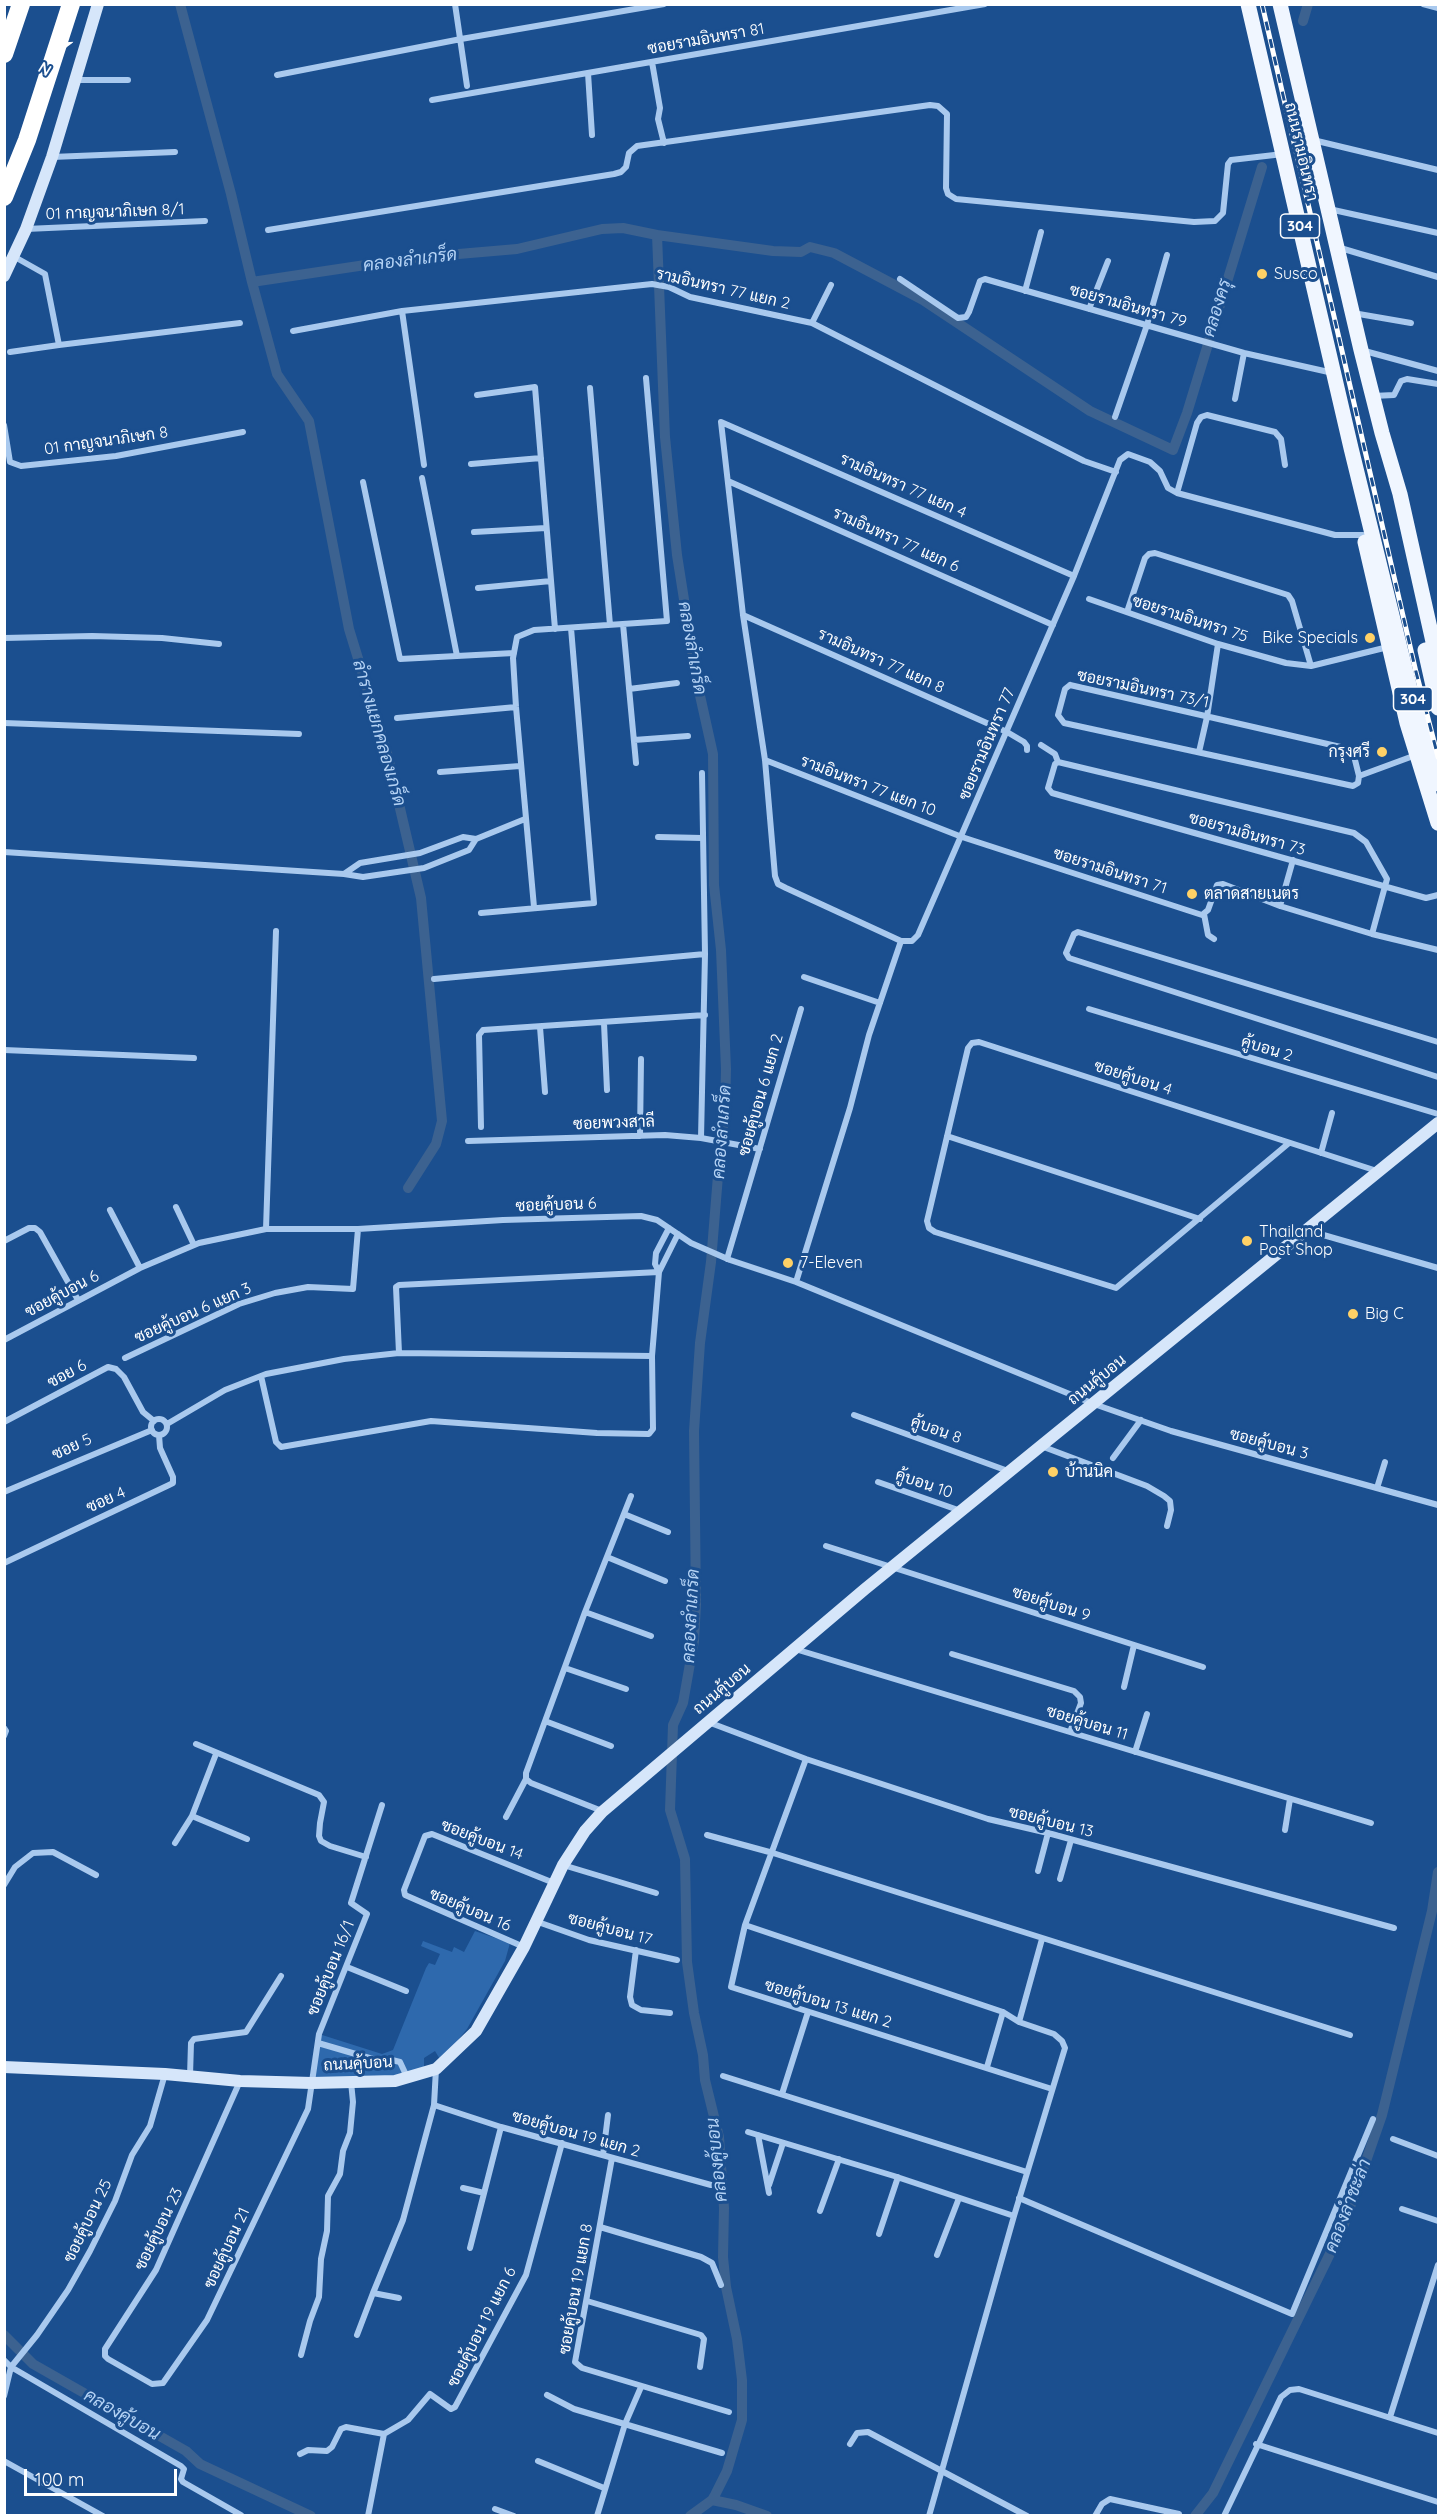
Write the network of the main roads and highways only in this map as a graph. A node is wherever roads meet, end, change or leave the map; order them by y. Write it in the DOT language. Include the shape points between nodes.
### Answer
graph roads {
  1 [pos="21,4"];
  2 [pos="71,4"];
  3 [pos="98,4"];
  4 [pos="1248,4"];
  5 [pos="1280,4"];
  6 [pos="4,54"];
  7 [pos="4,197"];
  8 [pos="4,276"];
  9 [pos="1382,433"];
  10 [pos="1351,448"];
  11 [pos="1438,664"];
  12 [pos="1438,708"];
  13 [pos="1438,784"];
  14 [pos="1438,822"];
  15 [pos="1438,1123"];
  16 [pos="4,2067"];
  1 -- 6 [label="highway"];
  2 -- 7 [label="highway" via="27,140"];
  3 -- 8 [label="main road" via="52,157"];
  4 -- 10 [label="main road, ถนนรามอินทรา / 304"];
  5 -- 9 [label="main road, ถนนรามอินทรา / 304"];
  9 -- 11 [label="main road, ถนนรามอินทรา / 304" via="1400,494"];
  9 -- 12 [label="main road, ถนนรามอินทรา / 304"];
  10 -- 13 [label="main road, ถนนรามอินทรา / 304" via="1413,700"];
  10 -- 14 [label="main road, ถนนรามอินทรา / 304" via="1363,535 1389,647 1416,755"];
  15 -- 16 [label="main road, ถนนคู้บอน" via="1008,1471 602,1812 563,1865 538,1922 476,2031 436,2069 395,2081 312,2083"];
}
